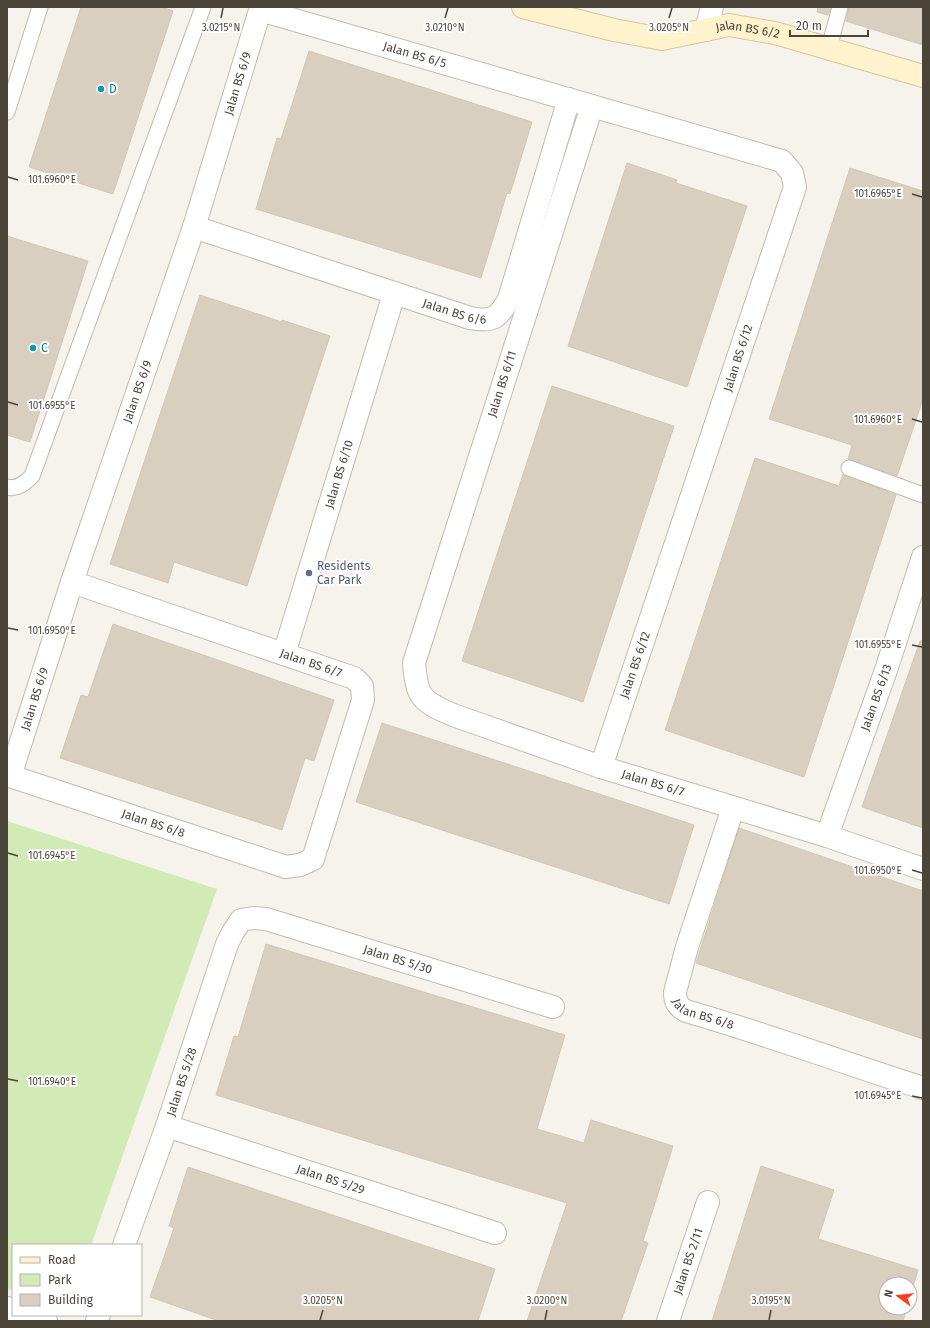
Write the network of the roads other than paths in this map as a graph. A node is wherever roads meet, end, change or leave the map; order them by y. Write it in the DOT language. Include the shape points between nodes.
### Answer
graph roads {
  1 [pos="40,7"];
  2 [pos="203,7"];
  3 [pos="523,7"];
  4 [pos="712,7"];
  5 [pos="840,7"];
  6 [pos="261,9"];
  7 [pos="706,30"];
  8 [pos="828,48"];
  9 [pos="923,76"];
  10 [pos="569,99"];
  11 [pos="592,106"];
  12 [pos="7,112"];
  13 [pos="194,227"];
  14 [pos="394,294"];
  15 [pos="849,468"];
  16 [pos="7,487"];
  17 [pos="923,494"];
  18 [pos="923,557"];
  19 [pos="72,582"];
  20 [pos="284,654"];
  21 [pos="414,663"];
  22 [pos="601,767"];
  23 [pos="8,775"];
  24 [pos="733,808"];
  25 [pos="827,836"];
  26 [pos="300,865"];
  27 [pos="923,870"];
  28 [pos="242,920"];
  29 [pos="553,1007"];
  30 [pos="923,1088"];
  31 [pos="167,1126"];
  32 [pos="708,1202"];
  33 [pos="495,1234"];
  34 [pos="124,1244"];
  35 [pos="31,1316"];
  36 [pos="46,1321"];
  37 [pos="668,1321"];
  1 -- 12 [label="lane"];
  2 -- 16 [label="lane" via="32,476 22,485"];
  3 -- 7 [label="street, Jalan BS 6/2" via="662,39"];
  4 -- 7 [label="street"];
  5 -- 8 [label="lane"];
  6 -- 10 [label="street, Jalan BS 6/5"];
  6 -- 13 [label="street, Jalan BS 6/9"];
  7 -- 8 [label="street, Jalan BS 6/2" via="729,24 775,33"];
  8 -- 9 [label="street, Jalan BS 6/2"];
  10 -- 11 [label="street, Jalan BS 6/12"];
  10 -- 14 [label="street, Jalan BS 6/6" via="509,299 502,312 492,320 482,320"];
  11 -- 21 [label="street, Jalan BS 6/11"];
  11 -- 22 [label="street, Jalan BS 6/12" via="782,161 792,174 795,187"];
  13 -- 14 [label="street, Jalan BS 6/6"];
  13 -- 19 [label="street, Jalan BS 6/9"];
  14 -- 20 [label="street, Jalan BS 6/10"];
  15 -- 17 [label="lane"];
  18 -- 25 [label="street, Jalan BS 6/13"];
  19 -- 20 [label="street, Jalan BS 6/7"];
  19 -- 23 [label="street, Jalan BS 6/9"];
  20 -- 26 [label="street, Jalan BS 6/7" via="354,678 362,686 363,700 313,859"];
  21 -- 22 [label="street, Jalan BS 6/7" via="416,687 429,705"];
  22 -- 24 [label="street, Jalan BS 6/7"];
  23 -- 26 [label="street, Jalan BS 6/8" via="286,867"];
  24 -- 25 [label="street, Jalan BS 6/7"];
  24 -- 30 [label="street, Jalan BS 6/8" via="687,947 675,992 679,1006 686,1011 740,1026"];
  25 -- 27 [label="street, Jalan BS 6/7"];
  28 -- 29 [label="street, Jalan BS 5/30" via="266,919"];
  28 -- 31 [label="street, Jalan BS 5/28" via="227,944"];
  31 -- 33 [label="street, Jalan BS 5/29"];
  31 -- 34 [label="street, Jalan BS 5/28"];
  32 -- 37 [label="street, Jalan BS 2/11"];
  35 -- 36 [label="street"];
}
